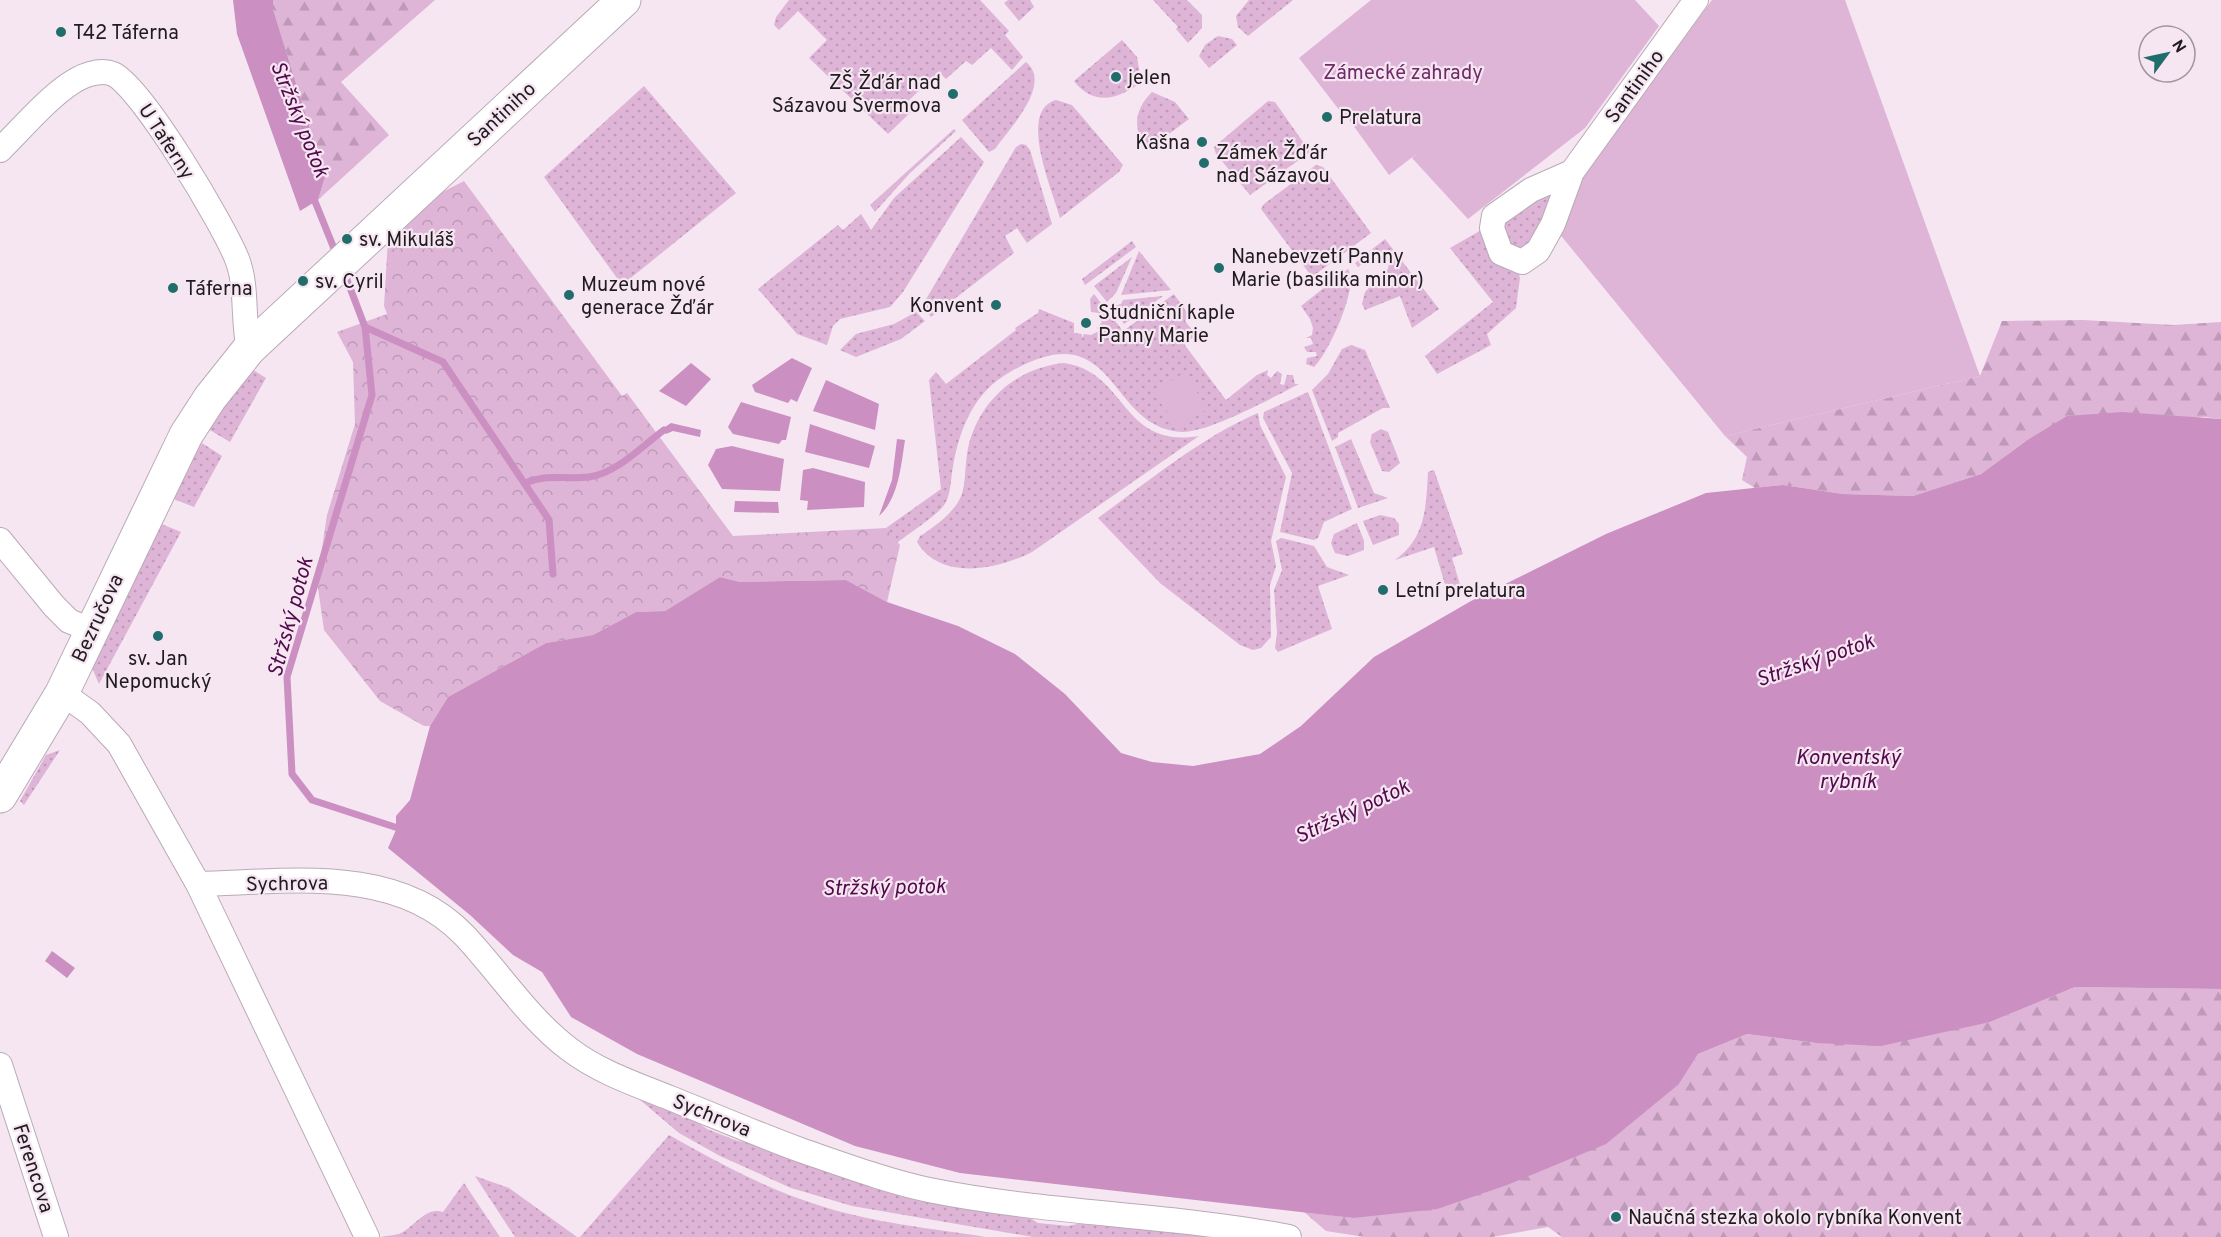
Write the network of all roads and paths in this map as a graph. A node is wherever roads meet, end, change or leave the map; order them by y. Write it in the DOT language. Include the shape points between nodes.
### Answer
graph roads {
  1 [pos="624,0"];
  2 [pos="1696,0"];
  3 [pos="0,150"];
  4 [pos="1572,172"];
  5 [pos="249,349"];
  6 [pos="0,540"];
  7 [pos="91,630"];
  8 [pos="62,693"];
  9 [pos="0,796"];
  10 [pos="198,885"];
  11 [pos="0,1065"];
  12 [pos="56,1237"];
  13 [pos="367,1237"];
  14 [pos="1289,1237"];
  1 -- 5 [label="main road, Santiniho"];
  2 -- 4 [label="street, Santiniho"];
  3 -- 5 [label="street, U Taferny" via="66,86 89,74 114,74 133,90 150,114 224,231 238,261"];
  5 -- 7 [label="main road, Bezručova" via="186,435"];
  6 -- 7 [label="street" via="69,621"];
  7 -- 8 [label="main road, Bezručova"];
  8 -- 9 [label="main road, Bezručova"];
  8 -- 10 [label="street" via="90,713 119,744"];
  10 -- 13 [label="street"];
  10 -- 14 [label="street, Sychrova" via="330,881 409,897 434,909 463,934 538,1020 567,1048 599,1069 815,1155 927,1189 1055,1209 1232,1226"];
  11 -- 12 [label="street, Ferencova"];
}
